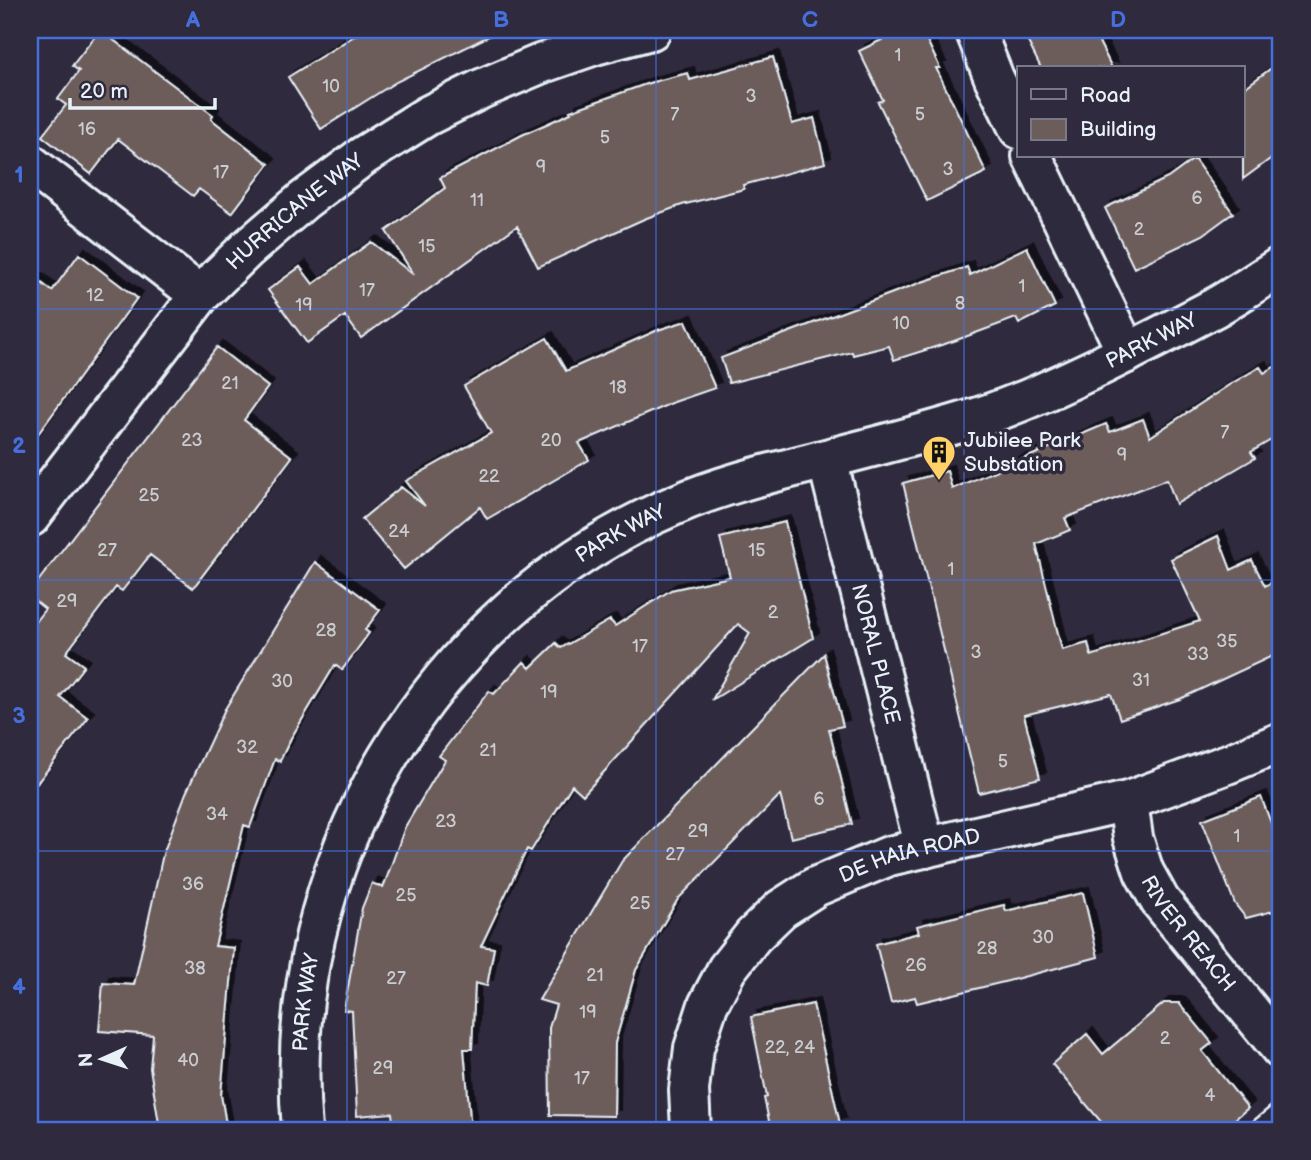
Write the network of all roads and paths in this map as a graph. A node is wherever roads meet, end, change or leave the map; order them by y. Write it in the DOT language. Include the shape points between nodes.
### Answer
graph roads {
  1 [pos="652,30"];
  2 [pos="975,30"];
  3 [pos="1017,125"];
  4 [pos="1032,158"];
  5 [pos="30,164"];
  6 [pos="1281,266"];
  7 [pos="200,295"];
  8 [pos="1127,353"];
  9 [pos="827,459"];
  10 [pos="30,517"];
  11 [pos="1281,742"];
  12 [pos="1128,801"];
  13 [pos="925,848"];
  14 [pos="1281,1049"];
  15 [pos="1281,1112"];
  16 [pos="302,1130"];
  17 [pos="691,1130"];
  18 [pos="1259,1130"];
  1 -- 7 [label="street, HURRICANE WAY" via="540,64 427,116 304,200"];
  2 -- 3 [label="street"];
  4 -- 8 [label="street"];
  5 -- 7 [label="street"];
  6 -- 8 [label="street, PARK WAY"];
  7 -- 10 [label="street, HURRICANE WAY"];
  8 -- 9 [label="street, PARK WAY" via="983,416"];
  9 -- 13 [label="street, NORAL PLACE"];
  9 -- 16 [label="street, PARK WAY" via="720,487 673,505 581,555 500,618 431,693 372,783 330,881 306,986 300,1040"];
  11 -- 12 [label="street, DE HAIA ROAD"];
  12 -- 13 [label="street, DE HAIA ROAD"];
  12 -- 14 [label="street, RIVER REACH" via="1133,838 1160,901"];
  13 -- 17 [label="street, DE HAIA ROAD" via="889,856 814,887 753,936 727,969 708,1005 694,1048"];
  15 -- 18 [label="lane"];
}
